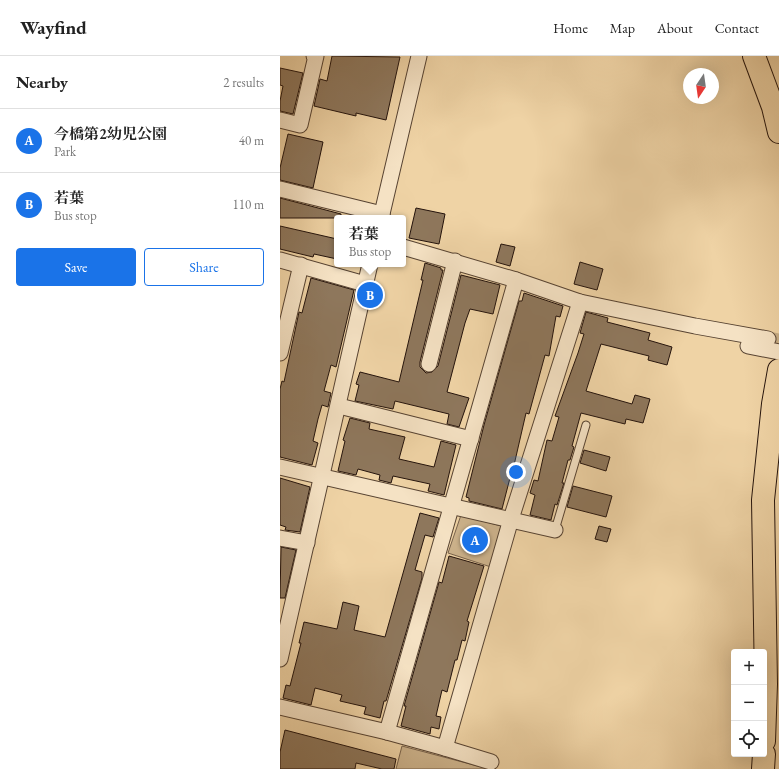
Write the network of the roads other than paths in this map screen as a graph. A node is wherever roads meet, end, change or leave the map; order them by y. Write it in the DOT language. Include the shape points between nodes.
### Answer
graph roads {
  1 [pos="314,56"];
  2 [pos="419,56"];
  3 [pos="754,56"];
  4 [pos="280,120"];
  5 [pos="779,132"];
  6 [pos="280,189"];
  7 [pos="377,215"];
  8 [pos="381,215"];
  9 [pos="406,248"];
  10 [pos="280,260"];
  11 [pos="455,260"];
  12 [pos="301,265"];
  13 [pos="369,267"];
  14 [pos="516,280"];
  15 [pos="365,284"];
  16 [pos="580,302"];
  17 [pos="685,324"];
  18 [pos="768,339"];
  19 [pos="779,352"];
  20 [pos="280,353"];
  21 [pos="429,364"];
  22 [pos="779,370"];
  23 [pos="339,406"];
  24 [pos="586,425"];
  25 [pos="471,439"];
  26 [pos="280,467"];
  27 [pos="322,477"];
  28 [pos="452,506"];
  29 [pos="511,519"];
  30 [pos="555,530"];
  31 [pos="280,538"];
  32 [pos="307,543"];
  33 [pos="286,607"];
  34 [pos="280,659"];
  35 [pos="280,707"];
  36 [pos="765,721"];
  37 [pos="387,732"];
  38 [pos="445,748"];
  39 [pos="764,757"];
  40 [pos="491,762"];
  41 [pos="763,769"];
  1 -- 4 [label="street" via="300,125"];
  2 -- 8 [label="street"];
  3 -- 5 [label="highway" via="773,107"];
  6 -- 7 [label="street"];
  9 -- 11 [label="street"];
  10 -- 12 [label="street"];
  11 -- 14 [label="street"];
  11 -- 21 [label="street"];
  12 -- 15 [label="street"];
  12 -- 20 [label="street"];
  13 -- 15 [label="street"];
  14 -- 16 [label="street"];
  14 -- 25 [label="street"];
  15 -- 23 [label="street"];
  16 -- 17 [label="street"];
  16 -- 29 [label="street"];
  17 -- 18 [label="street"];
  17 -- 19 [label="street" via="694,335"];
  22 -- 36 [label="highway" via="763,500"];
  23 -- 25 [label="street"];
  23 -- 27 [label="street"];
  24 -- 30 [label="lane"];
  25 -- 28 [label="street"];
  26 -- 27 [label="street"];
  27 -- 28 [label="street"];
  27 -- 32 [label="street"];
  28 -- 29 [label="street"];
  28 -- 37 [label="street"];
  29 -- 30 [label="street"];
  29 -- 38 [label="street"];
  31 -- 32 [label="street"];
  32 -- 33 [label="street"];
  33 -- 34 [label="street"];
  35 -- 37 [label="street"];
  37 -- 38 [label="street"];
  38 -- 40 [label="street"];
  39 -- 41 [label="highway"];
}
